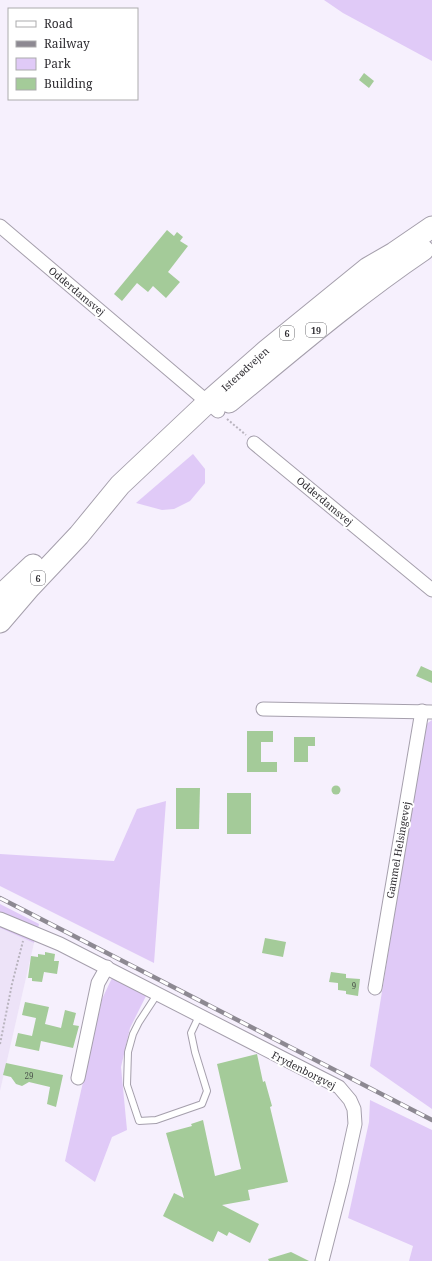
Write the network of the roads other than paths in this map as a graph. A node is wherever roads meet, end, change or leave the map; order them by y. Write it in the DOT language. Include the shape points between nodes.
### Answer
graph roads {
  1 [pos="432,214"];
  2 [pos="0,226"];
  3 [pos="432,227"];
  4 [pos="432,244"];
  5 [pos="432,262"];
  6 [pos="368,268"];
  7 [pos="351,303"];
  8 [pos="213,407"];
  9 [pos="254,442"];
  10 [pos="120,485"];
  11 [pos="78,535"];
  12 [pos="432,590"];
  13 [pos="0,596"];
  14 [pos="0,622"];
  15 [pos="263,709"];
  16 [pos="427,712"];
  17 [pos="0,919"];
  18 [pos="107,967"];
  19 [pos="375,988"];
  20 [pos="158,993"];
  21 [pos="199,1016"];
  22 [pos="78,1078"];
  23 [pos="322,1261"];
  1 -- 6 [label="highway, 6" via="390,246"];
  2 -- 8 [label="street, Odderdamsvej"];
  3 -- 6 [label="highway, Isterødvejen"];
  4 -- 7 [label="highway, Isterødvejen / 19"];
  5 -- 7 [label="highway"];
  6 -- 8 [label="highway, Isterødvejen / 6" via="266,351"];
  7 -- 8 [label="highway, Isterødvejen / 19" via="288,353"];
  8 -- 10 [label="highway, Isterødvejen / 6"];
  8 -- 11 [label="highway, Isterødvejen / 19" via="110,512"];
  9 -- 12 [label="street, Odderdamsvej"];
  10 -- 11 [label="highway, Isterødvejen / 6"];
  10 -- 13 [label="highway"];
  11 -- 14 [label="highway, Isterødvejen / 6"];
  15 -- 16 [label="street, Gammel Helsingevej"];
  16 -- 19 [label="street, Gammel Helsingevej"];
  17 -- 18 [label="street, Frydenborgvej"];
  18 -- 20 [label="street, Frydenborgvej"];
  18 -- 22 [label="street" via="98,983"];
  20 -- 21 [label="street, Frydenborgvej"];
  20 -- 21 [label="lane" via="138,1022 128,1052 127,1085 138,1121 156,1120 202,1104 207,1091 191,1033"];
  21 -- 23 [label="street, Frydenborgvej" via="339,1087 350,1100 355,1124"];
}
